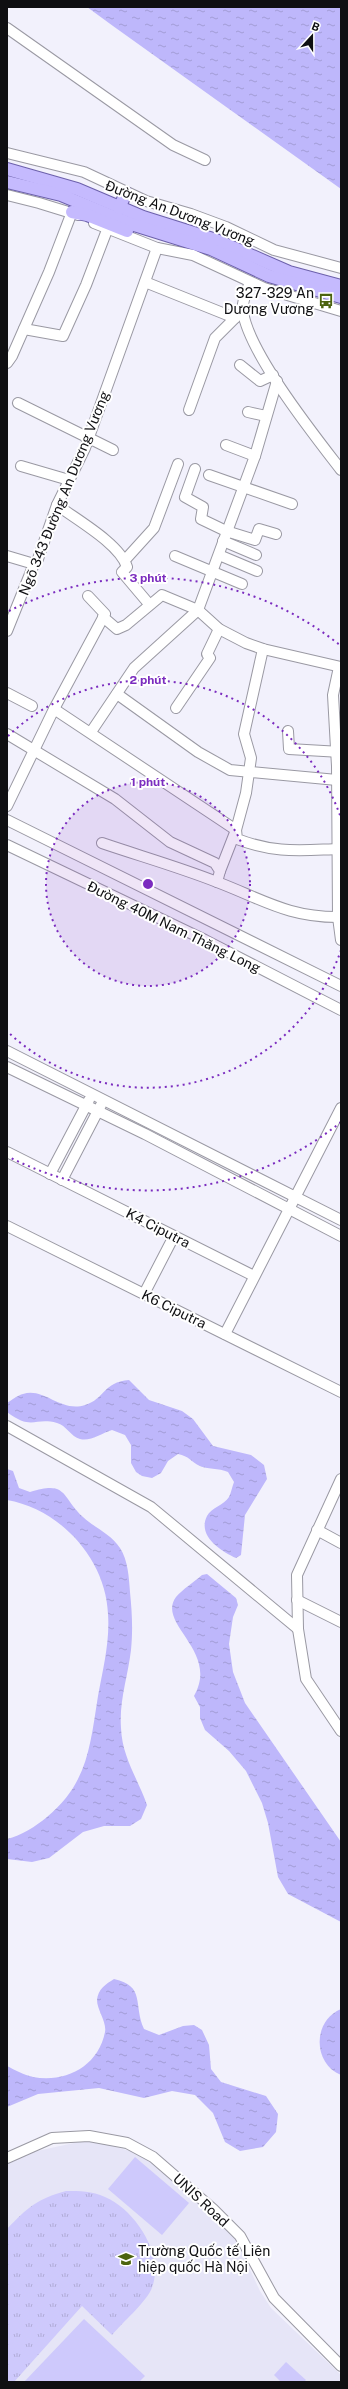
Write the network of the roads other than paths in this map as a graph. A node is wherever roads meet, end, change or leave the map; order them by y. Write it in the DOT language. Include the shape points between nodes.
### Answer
graph roads {
  1 [pos="7,28"];
  2 [pos="7,153"];
  3 [pos="205,160"];
  4 [pos="7,170"];
  5 [pos="7,182"];
  6 [pos="126,192"];
  7 [pos="7,196"];
  8 [pos="119,208"];
  9 [pos="72,212"];
  10 [pos="108,230"];
  11 [pos="162,235"];
  12 [pos="158,248"];
  13 [pos="254,263"];
  14 [pos="341,268"];
  15 [pos="287,276"];
  16 [pos="145,282"];
  17 [pos="250,282"];
  18 [pos="341,286"];
  19 [pos="341,297"];
  20 [pos="341,311"];
  21 [pos="239,315"];
  22 [pos="24,330"];
  23 [pos="7,363"];
  24 [pos="240,365"];
  25 [pos="275,378"];
  26 [pos="18,403"];
  27 [pos="189,410"];
  28 [pos="248,412"];
  29 [pos="266,416"];
  30 [pos="89,438"];
  31 [pos="226,445"];
  32 [pos="113,450"];
  33 [pos="255,456"];
  34 [pos="178,464"];
  35 [pos="21,466"];
  36 [pos="195,469"];
  37 [pos="341,470"];
  38 [pos="209,476"];
  39 [pos="69,480"];
  40 [pos="243,488"];
  41 [pos="292,504"];
  42 [pos="57,505"];
  43 [pos="226,531"];
  44 [pos="276,534"];
  45 [pos="223,541"];
  46 [pos="218,555"];
  47 [pos="256,555"];
  48 [pos="7,556"];
  49 [pos="175,556"];
  50 [pos="125,560"];
  51 [pos="34,564"];
  52 [pos="214,571"];
  53 [pos="257,571"];
  54 [pos="242,584"];
  55 [pos="88,596"];
  56 [pos="149,604"];
  57 [pos="198,610"];
  58 [pos="104,617"];
  59 [pos="219,629"];
  60 [pos="7,631"];
  61 [pos="263,649"];
  62 [pos="340,667"];
  63 [pos="7,693"];
  64 [pos="116,694"];
  65 [pos="32,706"];
  66 [pos="54,708"];
  67 [pos="176,708"];
  68 [pos="288,731"];
  69 [pos="91,732"];
  70 [pos="7,734"];
  71 [pos="34,750"];
  72 [pos="338,752"];
  73 [pos="248,772"];
  74 [pos="337,780"];
  75 [pos="7,806"];
  76 [pos="7,820"];
  77 [pos="236,830"];
  78 [pos="102,843"];
  79 [pos="7,845"];
  80 [pos="340,849"];
  81 [pos="220,871"];
  82 [pos="217,882"];
  83 [pos="339,917"];
  84 [pos="341,940"];
  85 [pos="341,986"];
  86 [pos="341,1010"];
  87 [pos="7,1051"];
  88 [pos="7,1066"];
  89 [pos="92,1093"];
  90 [pos="104,1099"];
  91 [pos="86,1106"];
  92 [pos="341,1108"];
  93 [pos="98,1111"];
  94 [pos="7,1152"];
  95 [pos="50,1174"];
  96 [pos="62,1180"];
  97 [pos="296,1197"];
  98 [pos="290,1208"];
  99 [pos="341,1220"];
  100 [pos="7,1226"];
  101 [pos="174,1236"];
  102 [pos="341,1236"];
  103 [pos="254,1276"];
  104 [pos="144,1294"];
  105 [pos="225,1334"];
  106 [pos="341,1392"];
  107 [pos="10,1428"];
  108 [pos="341,1479"];
  109 [pos="317,1530"];
  110 [pos="341,1543"];
  111 [pos="297,1600"];
  112 [pos="341,1622"];
  113 [pos="298,1629"];
  114 [pos="341,1731"];
  115 [pos="7,2158"];
  116 [pos="341,2366"];
  1 -- 3 [label="street" via="173,145"];
  2 -- 6 [label="street, Đường An Dương Vương" via="84,172"];
  4 -- 8 [label="main road, Đường An Dương Vương" via="77,189"];
  5 -- 11 [label="main road, Đường An Dương Vương" via="61,195"];
  6 -- 8 [label="main road"];
  6 -- 14 [label="street, Đường An Dương Vương" via="146,202 226,227 288,255"];
  7 -- 9 [label="street"];
  8 -- 13 [label="main road, Đường An Dương Vương" via="191,231"];
  9 -- 10 [label="street"];
  9 -- 11 [label="main road" via="87,215 133,234"];
  9 -- 22 [label="street"];
  10 -- 12 [label="street"];
  10 -- 22 [label="street" via="63,336"];
  11 -- 13 [label="main road, Đường An Dương Vương"];
  12 -- 16 [label="street, Ngõ 343 Đường An Dương Vương"];
  12 -- 17 [label="street" via="193,255"];
  13 -- 15 [label="main road, Đường An Dương Vương"];
  15 -- 18 [label="main road, Đường An Dương Vương"];
  15 -- 19 [label="main road, Đường An Dương Vương"];
  16 -- 21 [label="street"];
  16 -- 30 [label="street, Ngõ 343 Đường An Dương Vương"];
  17 -- 20 [label="street"];
  17 -- 21 [label="street"];
  21 -- 25 [label="street"];
  21 -- 27 [label="street" via="215,338"];
  22 -- 23 [label="street"];
  24 -- 25 [label="street" via="260,381"];
  25 -- 29 [label="street"];
  25 -- 37 [label="street"];
  26 -- 30 [label="street"];
  28 -- 29 [label="street"];
  29 -- 33 [label="street"];
  30 -- 32 [label="street"];
  30 -- 39 [label="street, Ngõ 343 Đường An Dương Vương"];
  31 -- 33 [label="street"];
  33 -- 40 [label="street"];
  34 -- 50 [label="street" via="154,528"];
  35 -- 39 [label="street"];
  36 -- 43 [label="street" via="185,497 203,507 201,519"];
  38 -- 40 [label="street"];
  39 -- 42 [label="street, Ngõ 343 Đường An Dương Vương"];
  40 -- 41 [label="street"];
  40 -- 43 [label="street"];
  42 -- 50 [label="street" via="116,549"];
  42 -- 51 [label="street, Ngõ 343 Đường An Dương Vương"];
  43 -- 44 [label="street" via="255,540 259,529"];
  43 -- 45 [label="street"];
  45 -- 46 [label="street"];
  45 -- 47 [label="street"];
  46 -- 52 [label="street"];
  46 -- 53 [label="street"];
  48 -- 51 [label="street"];
  49 -- 52 [label="street"];
  50 -- 56 [label="street" via="127,567 122,572"];
  51 -- 60 [label="street, Ngõ 343 Đường An Dương Vương"];
  52 -- 54 [label="street"];
  52 -- 57 [label="street"];
  55 -- 58 [label="street" via="105,614"];
  56 -- 57 [label="street" via="162,595"];
  56 -- 58 [label="street" via="126,625 117,629"];
  57 -- 59 [label="street"];
  57 -- 64 [label="street" via="134,668"];
  58 -- 66 [label="street"];
  59 -- 61 [label="street"];
  59 -- 67 [label="street" via="208,654 210,658"];
  61 -- 62 [label="street"];
  61 -- 73 [label="street" via="244,734 251,758"];
  62 -- 72 [label="street" via="332,695"];
  63 -- 65 [label="street"];
  64 -- 69 [label="street"];
  64 -- 73 [label="street" via="198,752 230,770"];
  66 -- 69 [label="street"];
  66 -- 71 [label="street"];
  68 -- 72 [label="street" via="289,749"];
  69 -- 77 [label="street"];
  70 -- 71 [label="street"];
  71 -- 75 [label="street"];
  71 -- 81 [label="street" via="114,799 170,842 216,863"];
  72 -- 74 [label="street"];
  73 -- 74 [label="street"];
  73 -- 77 [label="street" via="246,794"];
  74 -- 80 [label="street"];
  76 -- 85 [label="street, Đường 40M Nam Thăng Long"];
  77 -- 80 [label="street" via="237,839 260,848 298,852"];
  77 -- 81 [label="street"];
  78 -- 82 [label="street"];
  79 -- 86 [label="street, Đường 40M Nam Thăng Long" via="205,940"];
  80 -- 83 [label="street"];
  81 -- 82 [label="street"];
  82 -- 83 [label="street" via="276,908 313,916"];
  83 -- 84 [label="street"];
  87 -- 89 [label="street"];
  88 -- 91 [label="street"];
  89 -- 90 [label="street"];
  89 -- 91 [label="street"];
  90 -- 93 [label="street"];
  90 -- 97 [label="street"];
  91 -- 93 [label="street"];
  91 -- 95 [label="street"];
  92 -- 97 [label="street"];
  93 -- 96 [label="street"];
  93 -- 98 [label="street"];
  94 -- 95 [label="street, K4 Ciputra"];
  95 -- 96 [label="street, K4 Ciputra"];
  96 -- 101 [label="street, K4 Ciputra"];
  97 -- 98 [label="street"];
  97 -- 99 [label="street"];
  98 -- 102 [label="street"];
  98 -- 103 [label="street"];
  100 -- 104 [label="street, K6 Ciputra"];
  101 -- 103 [label="street, K4 Ciputra"];
  101 -- 104 [label="street"];
  103 -- 105 [label="street"];
  104 -- 105 [label="street, K6 Ciputra"];
  105 -- 106 [label="street, K6 Ciputra"];
  107 -- 113 [label="street" via="151,1507"];
  108 -- 109 [label="street"];
  109 -- 110 [label="street"];
  109 -- 111 [label="street" via="297,1575"];
  111 -- 112 [label="street"];
  111 -- 113 [label="street"];
  113 -- 114 [label="street" via="306,1679"];
  115 -- 116 [label="street, UNIS Road" via="52,2138 89,2136 127,2143 153,2157 240,2236 274,2298"];
}
